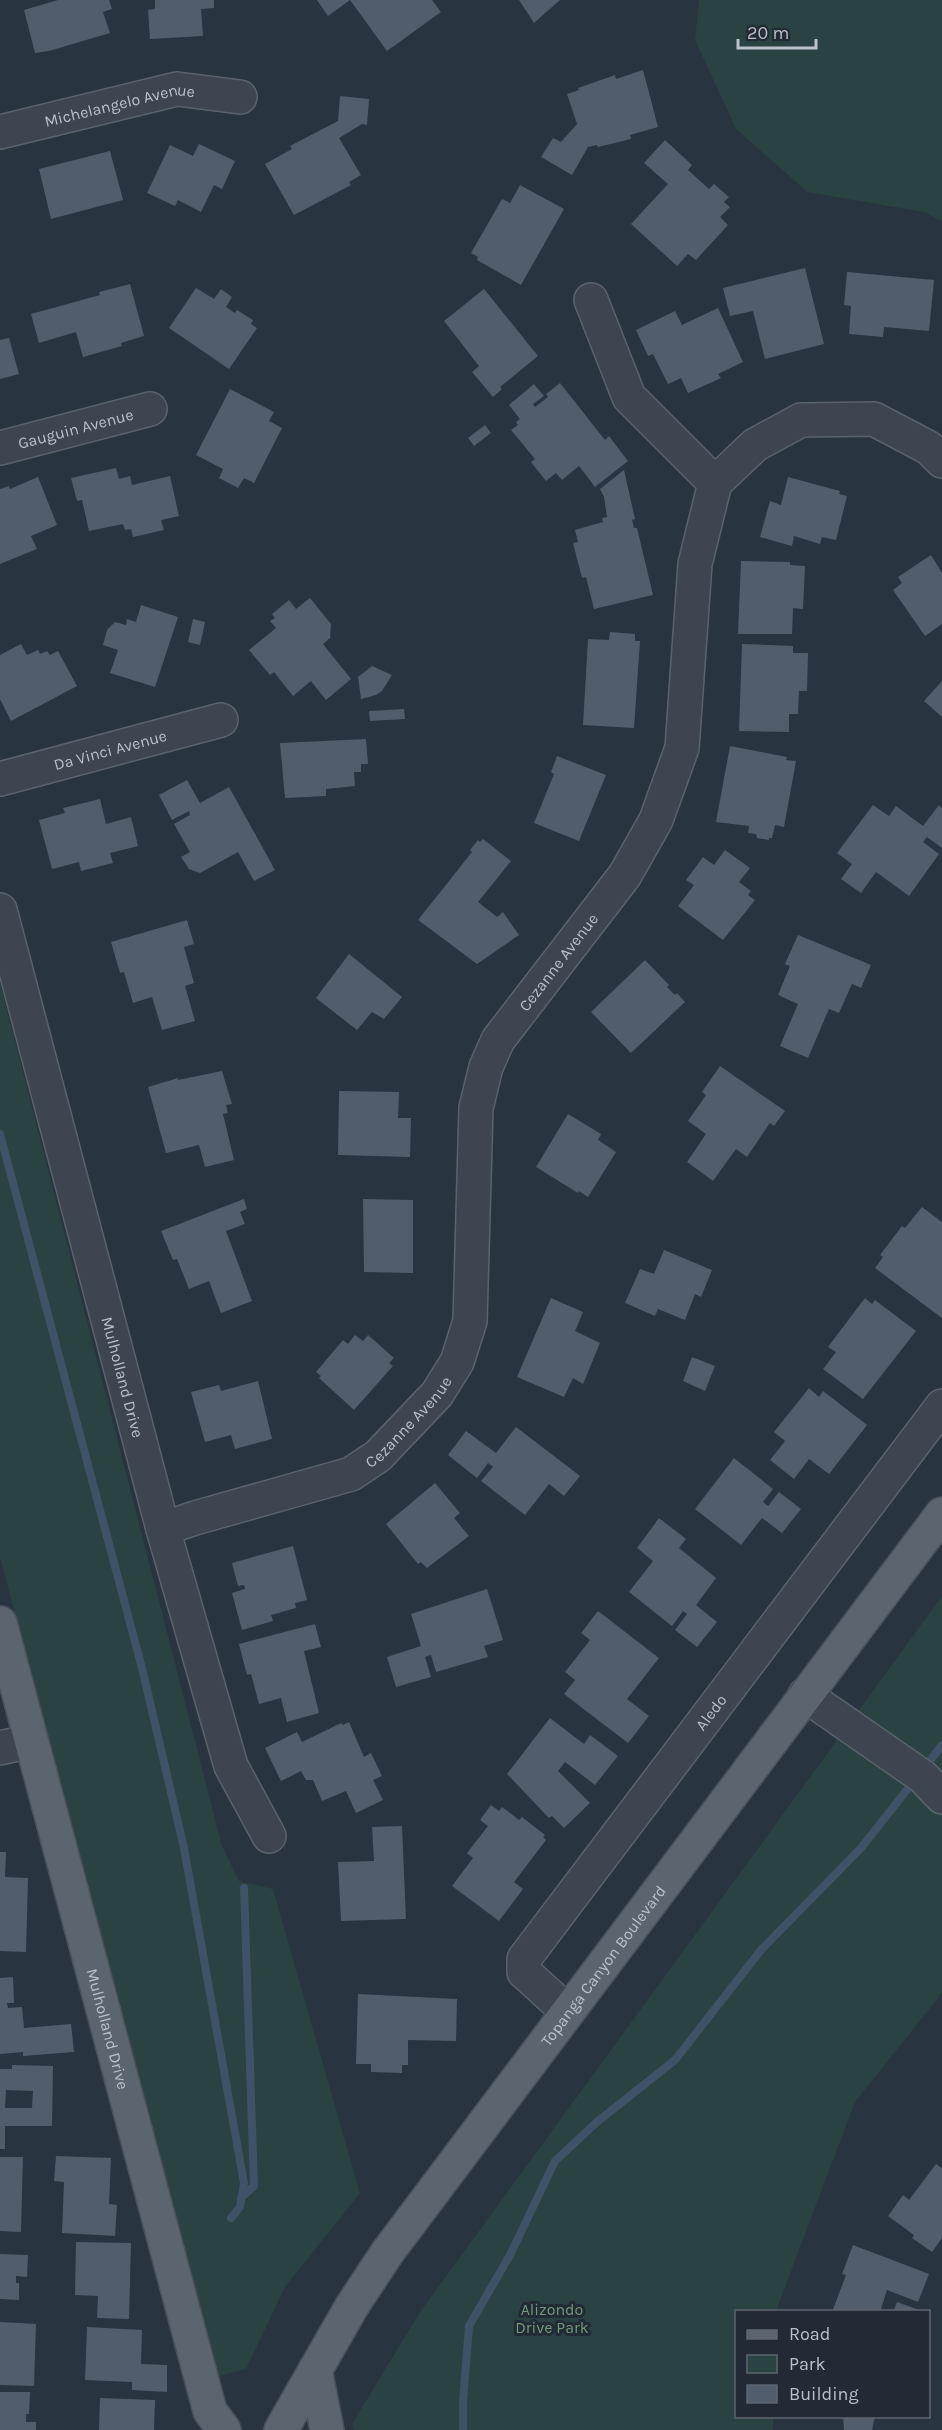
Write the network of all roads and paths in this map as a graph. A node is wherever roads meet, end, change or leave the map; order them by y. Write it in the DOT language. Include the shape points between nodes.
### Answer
graph roads {
  1 [pos="240,97"];
  2 [pos="0,132"];
  3 [pos="591,300"];
  4 [pos="150,409"];
  5 [pos="0,448"];
  6 [pos="942,461"];
  7 [pos="715,483"];
  8 [pos="221,720"];
  9 [pos="0,778"];
  10 [pos="0,910"];
  11 [pos="942,1406"];
  12 [pos="942,1514"];
  13 [pos="163,1529"];
  14 [pos="0,1623"];
  15 [pos="806,1695"];
  16 [pos="31,1741"];
  17 [pos="0,1748"];
  18 [pos="942,1797"];
  19 [pos="269,1836"];
  20 [pos="568,2012"];
  21 [pos="315,2370"];
  22 [pos="224,2430"];
  23 [pos="282,2430"];
  24 [pos="327,2430"];
  1 -- 2 [label="street, Michelangelo Avenue" via="177,89"];
  3 -- 7 [label="street" via="629,397"];
  4 -- 5 [label="street, Gauguin Avenue"];
  6 -- 7 [label="street" via="929,448 874,419 801,420 755,445"];
  7 -- 13 [label="street, Cezanne Avenue" via="695,564 682,748 656,820 625,875 498,1040 486,1067 476,1108 470,1321 457,1362 437,1394 409,1425 378,1456 351,1474"];
  8 -- 9 [label="street, Da Vinci Avenue"];
  10 -- 13 [label="street, Mulholland Drive"];
  11 -- 20 [label="street, Aledo" via="524,1959 524,1972"];
  12 -- 15 [label="main road, Topanga Canyon Boulevard"];
  13 -- 19 [label="street, Mulholland Drive" via="231,1766"];
  14 -- 16 [label="main road, Mulholland Drive"];
  15 -- 18 [label="street" via="923,1777"];
  15 -- 20 [label="main road, Topanga Canyon Boulevard"];
  16 -- 17 [label="street"];
  16 -- 22 [label="main road, Mulholland Drive" via="210,2411"];
  20 -- 21 [label="main road, Topanga Canyon Boulevard" via="387,2253"];
  21 -- 23 [label="main road, Topanga Canyon Boulevard"];
  21 -- 24 [label="main road"];
}
